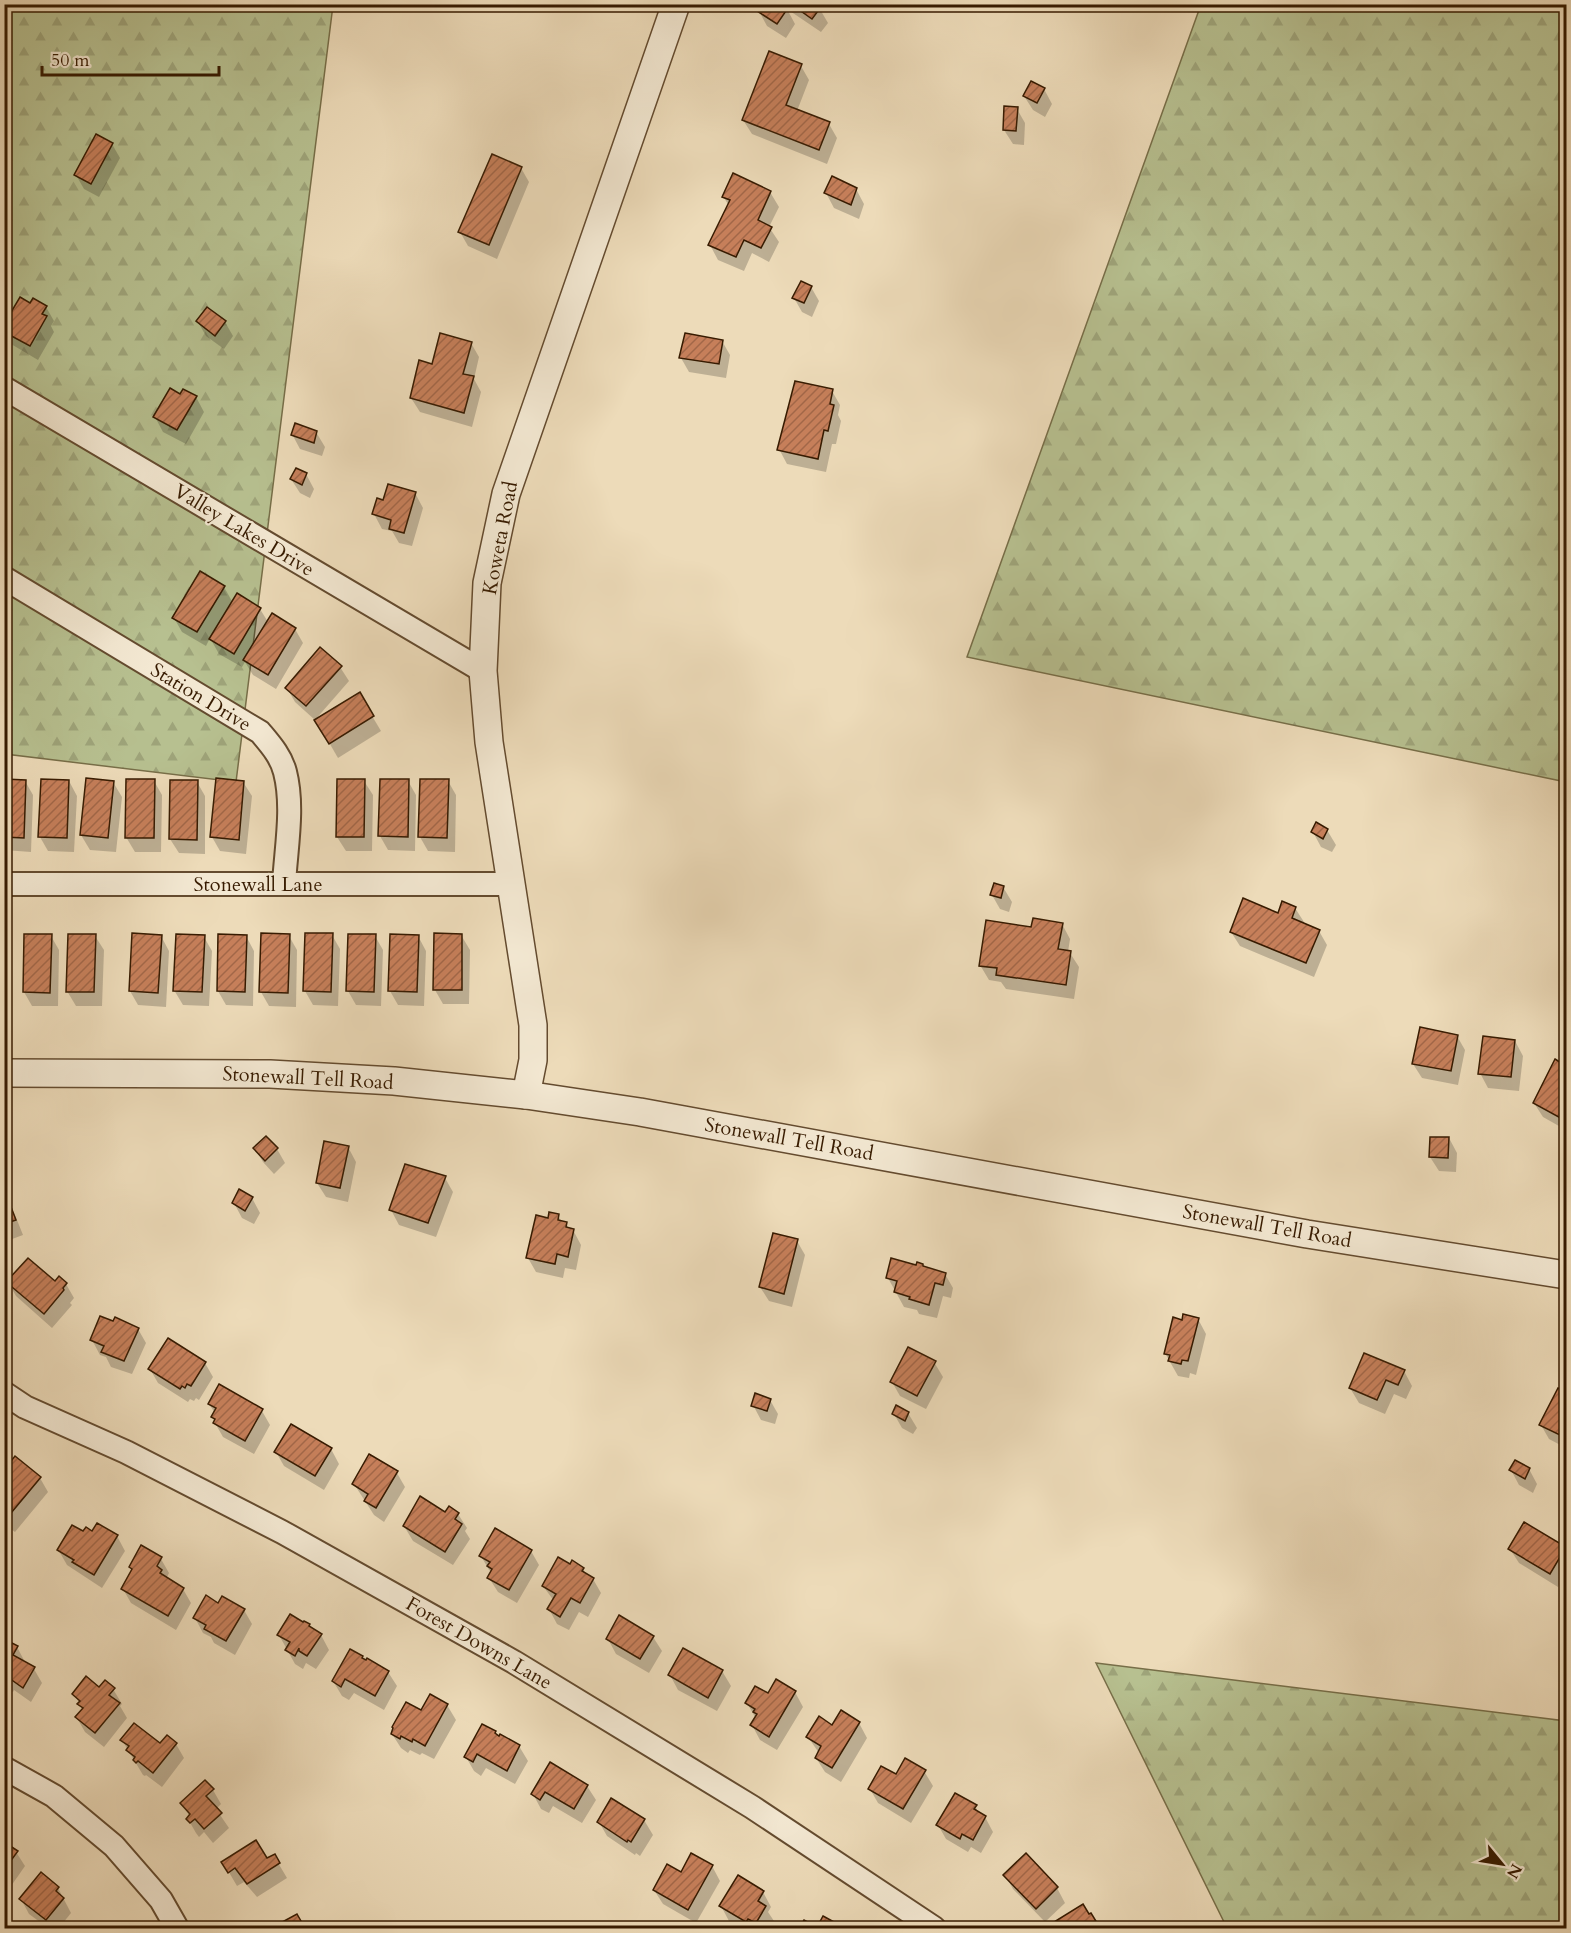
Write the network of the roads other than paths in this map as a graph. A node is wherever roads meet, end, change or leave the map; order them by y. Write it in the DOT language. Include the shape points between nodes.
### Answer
graph roads {
  1 [pos="676,4"];
  2 [pos="4,388"];
  3 [pos="4,578"];
  4 [pos="483,671"];
  5 [pos="4,884"];
  6 [pos="284,884"];
  7 [pos="511,884"];
  8 [pos="4,1073"];
  9 [pos="526,1095"];
  10 [pos="1566,1275"];
  11 [pos="4,1393"];
  12 [pos="4,1768"];
  13 [pos="177,1929"];
  14 [pos="934,1929"];
  1 -- 4 [label="street, Koweta Road" via="506,494 487,583"];
  2 -- 4 [label="street, Valley Lakes Drive"];
  3 -- 6 [label="street, Station Drive" via="260,732 276,750 285,771 289,810"];
  4 -- 7 [label="street, Koweta Road" via="489,741"];
  5 -- 6 [label="street, Stonewall Lane"];
  6 -- 7 [label="street, Stonewall Lane"];
  7 -- 9 [label="street, Koweta Road" via="533,1025 533,1060"];
  8 -- 9 [label="street, Stonewall Tell Road" via="270,1074 394,1081"];
  9 -- 10 [label="street, Stonewall Tell Road" via="640,1112 1307,1234"];
  11 -- 14 [label="street, Forest Downs Lane" via="282,1532 514,1662 752,1807"];
  12 -- 13 [label="street" via="54,1796 114,1846 161,1900"];
}
